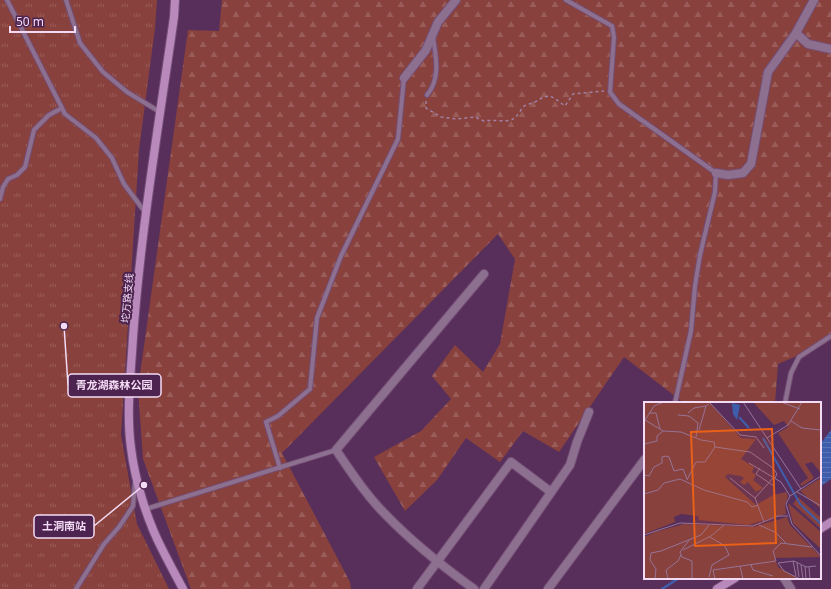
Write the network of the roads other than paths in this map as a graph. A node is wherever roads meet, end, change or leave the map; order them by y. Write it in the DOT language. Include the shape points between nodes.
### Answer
graph roads {
  1 [pos="7,0"];
  2 [pos="66,0"];
  3 [pos="175,0"];
  4 [pos="456,0"];
  5 [pos="566,0"];
  6 [pos="814,0"];
  7 [pos="796,33"];
  8 [pos="432,35"];
  9 [pos="831,49"];
  10 [pos="404,78"];
  11 [pos="426,95"];
  12 [pos="62,108"];
  13 [pos="160,112"];
  14 [pos="716,173"];
  15 [pos="0,199"];
  16 [pos="145,212"];
  17 [pos="484,274"];
  18 [pos="831,336"];
  19 [pos="675,402"];
  20 [pos="786,402"];
  21 [pos="590,412"];
  22 [pos="336,450"];
  23 [pos="644,460"];
  24 [pos="280,468"];
  25 [pos="136,473"];
  26 [pos="551,492"];
  27 [pos="146,509"];
  28 [pos="831,522"];
  29 [pos="821,527"];
  30 [pos="437,562"];
  31 [pos="733,579"];
  32 [pos="785,579"];
  33 [pos="76,589"];
  34 [pos="183,589"];
  35 [pos="417,589"];
  36 [pos="474,589"];
  37 [pos="484,589"];
  38 [pos="548,589"];
  39 [pos="717,589"];
  40 [pos="791,589"];
  1 -- 12 [label="lane"];
  2 -- 13 [label="lane" via="80,43 102,72 127,92"];
  3 -- 13 [label="main road, 坨万路支线"];
  4 -- 8 [label="street" via="438,22"];
  5 -- 14 [label="lane" via="612,26 614,38 610,92 619,104"];
  6 -- 7 [label="street"];
  7 -- 9 [label="street" via="808,44"];
  7 -- 14 [label="street" via="768,72 751,164 743,173"];
  8 -- 10 [label="street" via="426,50"];
  8 -- 11 [label="lane" via="437,69 432,88"];
  10 -- 24 [label="lane" via="398,139 341,256 317,318 310,389 278,416 266,422"];
  12 -- 15 [label="lane" via="34,130 25,167 8,179"];
  12 -- 16 [label="lane" via="65,114 96,138 112,158 124,184"];
  13 -- 16 [label="main road, 坨万路支线"];
  14 -- 19 [label="lane" via="715,192 695,286 691,332"];
  16 -- 25 [label="main road, 坨万路支线" via="129,426"];
  17 -- 22 [label="street"];
  18 -- 20 [label="lane" via="798,357"];
  21 -- 26 [label="street" via="570,465"];
  22 -- 24 [label="lane"];
  22 -- 30 [label="street" via="384,514"];
  23 -- 38 [label="street"];
  24 -- 27 [label="lane"];
  25 -- 27 [label="main road, 坨万路支线"];
  25 -- 33 [label="lane" via="133,506 104,544"];
  26 -- 30 [label="street" via="511,462"];
  26 -- 37 [label="street"];
  27 -- 34 [label="main road, 坨万路支线" via="161,548"];
  28 -- 29 [label="main road"];
  30 -- 35 [label="street"];
  30 -- 36 [label="street"];
  31 -- 39 [label="main road"];
  32 -- 40 [label="street"];
}
